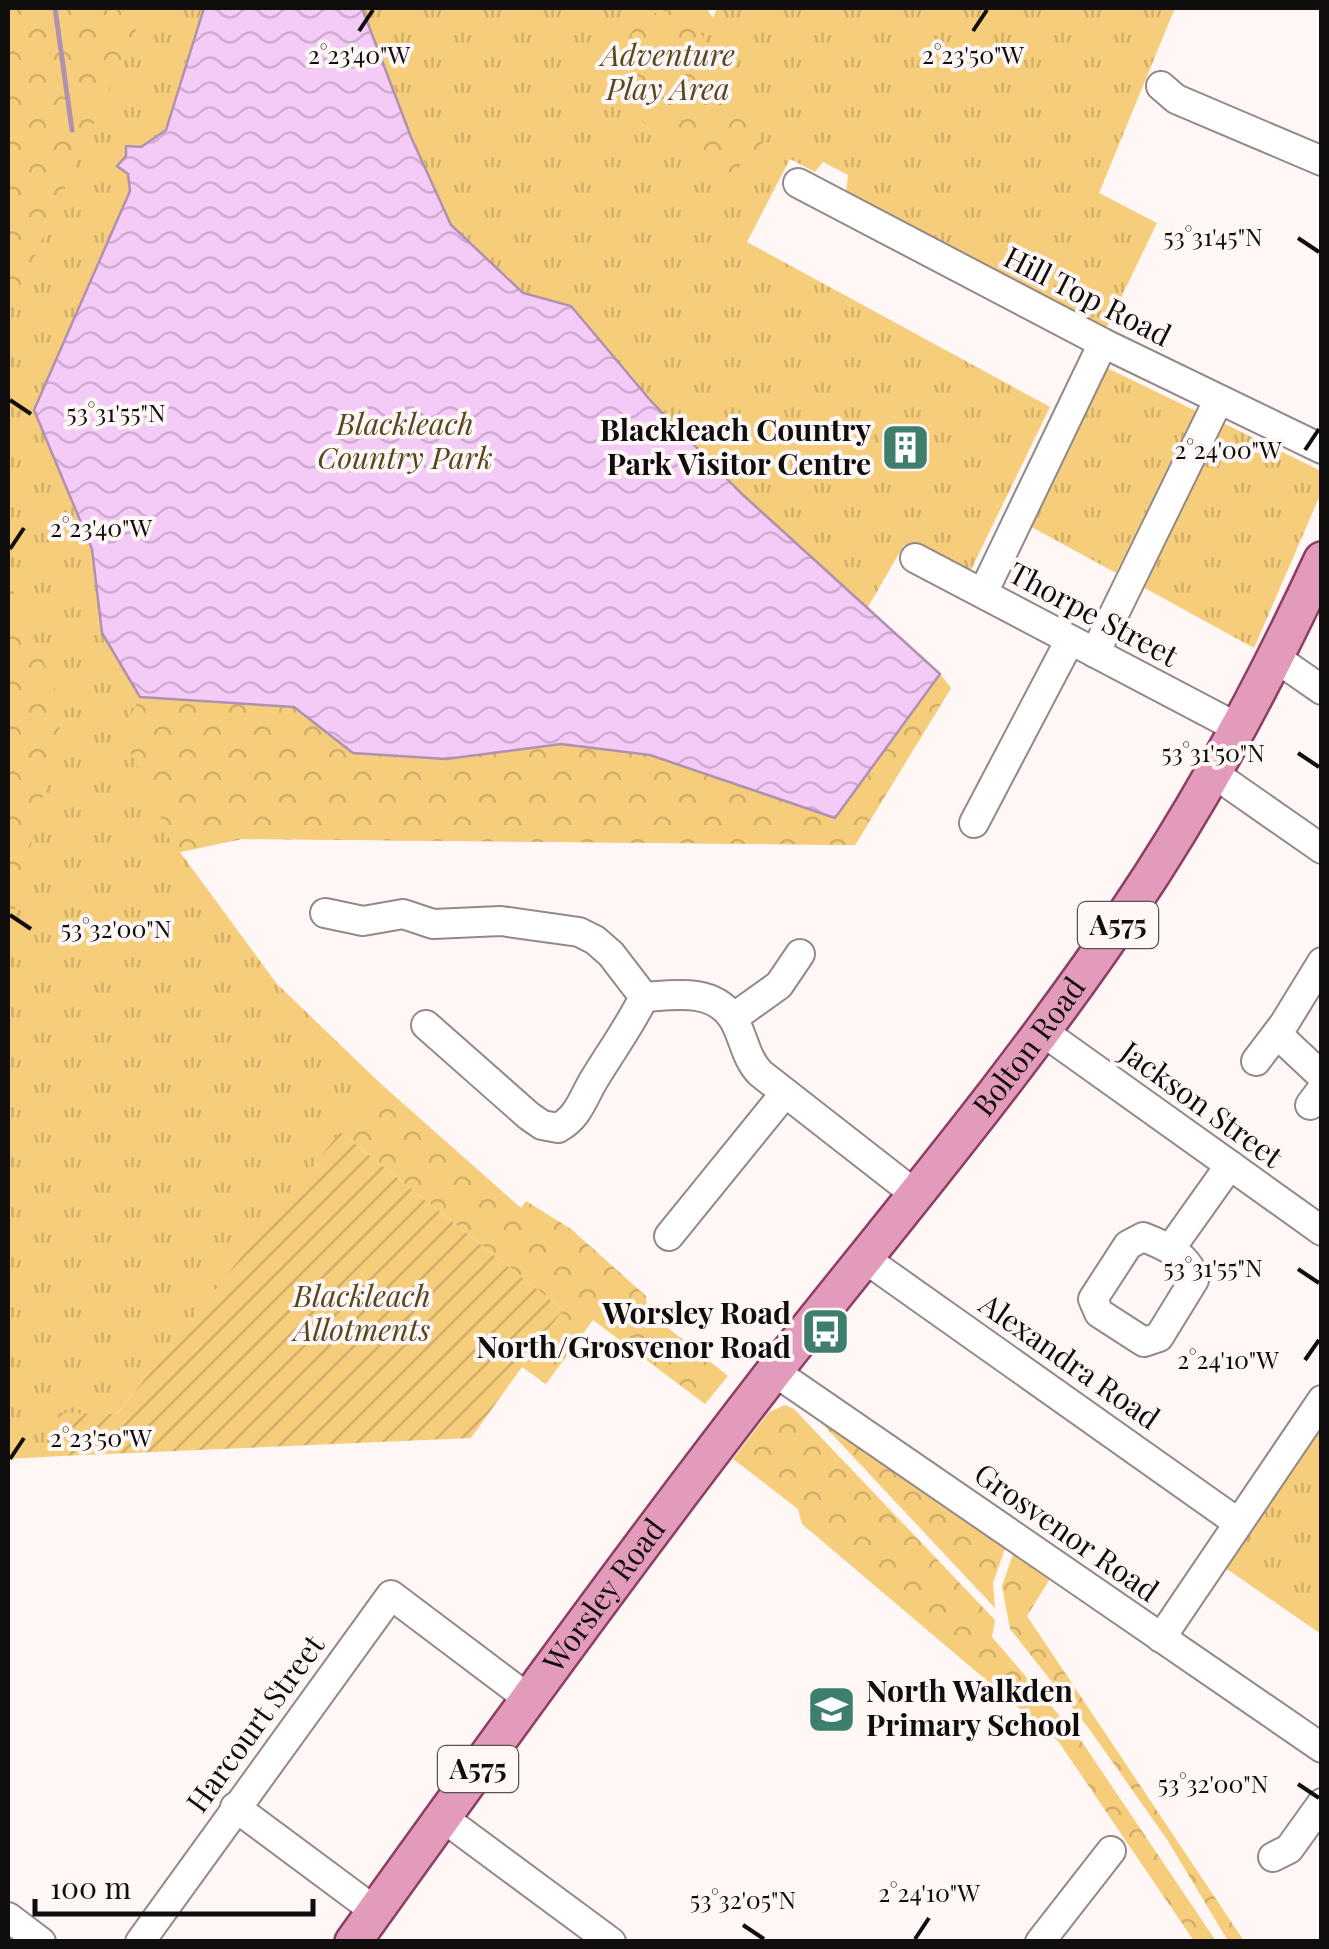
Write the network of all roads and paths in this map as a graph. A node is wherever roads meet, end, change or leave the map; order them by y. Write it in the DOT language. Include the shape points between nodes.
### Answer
graph roads {
  1 [pos="1161,86"];
  2 [pos="1322,161"];
  3 [pos="798,183"];
  4 [pos="1103,344"];
  5 [pos="1218,401"];
  6 [pos="1322,449"];
  7 [pos="916,558"];
  8 [pos="1322,560"];
  9 [pos="983,594"];
  10 [pos="1070,640"];
  11 [pos="1096,653"];
  12 [pos="1276,658"];
  13 [pos="1322,690"];
  14 [pos="1240,729"];
  15 [pos="1213,774"];
  16 [pos="974,822"];
  17 [pos="1322,849"];
  18 [pos="325,913"];
  19 [pos="800,950"];
  20 [pos="1322,962"];
  21 [pos="644,997"];
  22 [pos="733,1018"];
  23 [pos="426,1025"];
  24 [pos="1042,1031"];
  25 [pos="1277,1034"];
  26 [pos="1256,1061"];
  27 [pos="1322,1076"];
  28 [pos="785,1093"];
  29 [pos="1230,1166"];
  30 [pos="915,1194"];
  31 [pos="1322,1231"];
  32 [pos="670,1237"];
  33 [pos="1171,1248"];
  34 [pos="864,1258"];
  35 [pos="770,1378"];
  36 [pos="1322,1400"];
  37 [pos="1236,1522"];
  38 [pos="1162,1638"];
  39 [pos="529,1699"];
  40 [pos="1322,1748"];
  41 [pos="1322,1802"];
  42 [pos="235,1807"];
  43 [pos="442,1818"];
  44 [pos="1274,1857"];
  45 [pos="1109,1862"];
  46 [pos="375,1912"];
  47 [pos="140,1942"];
  48 [pos="353,1942"];
  49 [pos="611,1942"];
  50 [pos="1040,1942"];
  1 -- 2 [label="street" via="1176,99"];
  3 -- 4 [label="street, Hill Top Road" via="829,190"];
  4 -- 5 [label="street, Hill Top Road"];
  4 -- 9 [label="street"];
  5 -- 6 [label="street, Hill Top Road"];
  5 -- 11 [label="street"];
  7 -- 9 [label="street, Thorpe Street"];
  8 -- 12 [label="main road, Bolton Road / A575"];
  9 -- 10 [label="street, Thorpe Street"];
  10 -- 11 [label="street, Thorpe Street"];
  10 -- 16 [label="street" via="1001,789"];
  11 -- 14 [label="street, Thorpe Street"];
  12 -- 13 [label="street"];
  12 -- 14 [label="main road, Bolton Road / A575"];
  14 -- 15 [label="main road, Bolton Road / A575"];
  15 -- 17 [label="street"];
  15 -- 24 [label="main road, Bolton Road / A575" via="1128,912"];
  18 -- 21 [label="street" via="361,934 404,914 433,924 501,921 579,932 610,954"];
  19 -- 22 [label="street" via="779,985"];
  20 -- 25 [label="street"];
  21 -- 22 [label="street" via="696,994"];
  21 -- 23 [label="street" via="560,1138 529,1116 460,1041"];
  22 -- 28 [label="street" via="751,1064"];
  24 -- 29 [label="street, Jackson Street"];
  24 -- 30 [label="main road, Bolton Road / A575"];
  25 -- 26 [label="street"];
  25 -- 27 [label="street"];
  28 -- 30 [label="street"];
  28 -- 32 [label="street"];
  29 -- 31 [label="street, Jackson Street"];
  29 -- 33 [label="street"];
  30 -- 34 [label="main road, Bolton Road / A575"];
  34 -- 35 [label="main road, Worsley Road / A575"];
  34 -- 37 [label="street, Alexandra Road"];
  35 -- 38 [label="street, Grosvenor Road"];
  35 -- 39 [label="main road, Worsley Road / A575"];
  36 -- 37 [label="street"];
  37 -- 38 [label="street"];
  38 -- 40 [label="street, Grosvenor Road"];
  39 -- 42 [label="street, Harcourt Street" via="391,1595"];
  39 -- 43 [label="main road, Worsley Road / A575"];
  41 -- 44 [label="street" via="1289,1848"];
  42 -- 46 [label="street"];
  42 -- 47 [label="street, Harcourt Street"];
  43 -- 46 [label="main road, Worsley Road / A575"];
  43 -- 49 [label="street"];
  45 -- 50 [label="street"];
  46 -- 48 [label="main road, Worsley Road / A575"];
}
